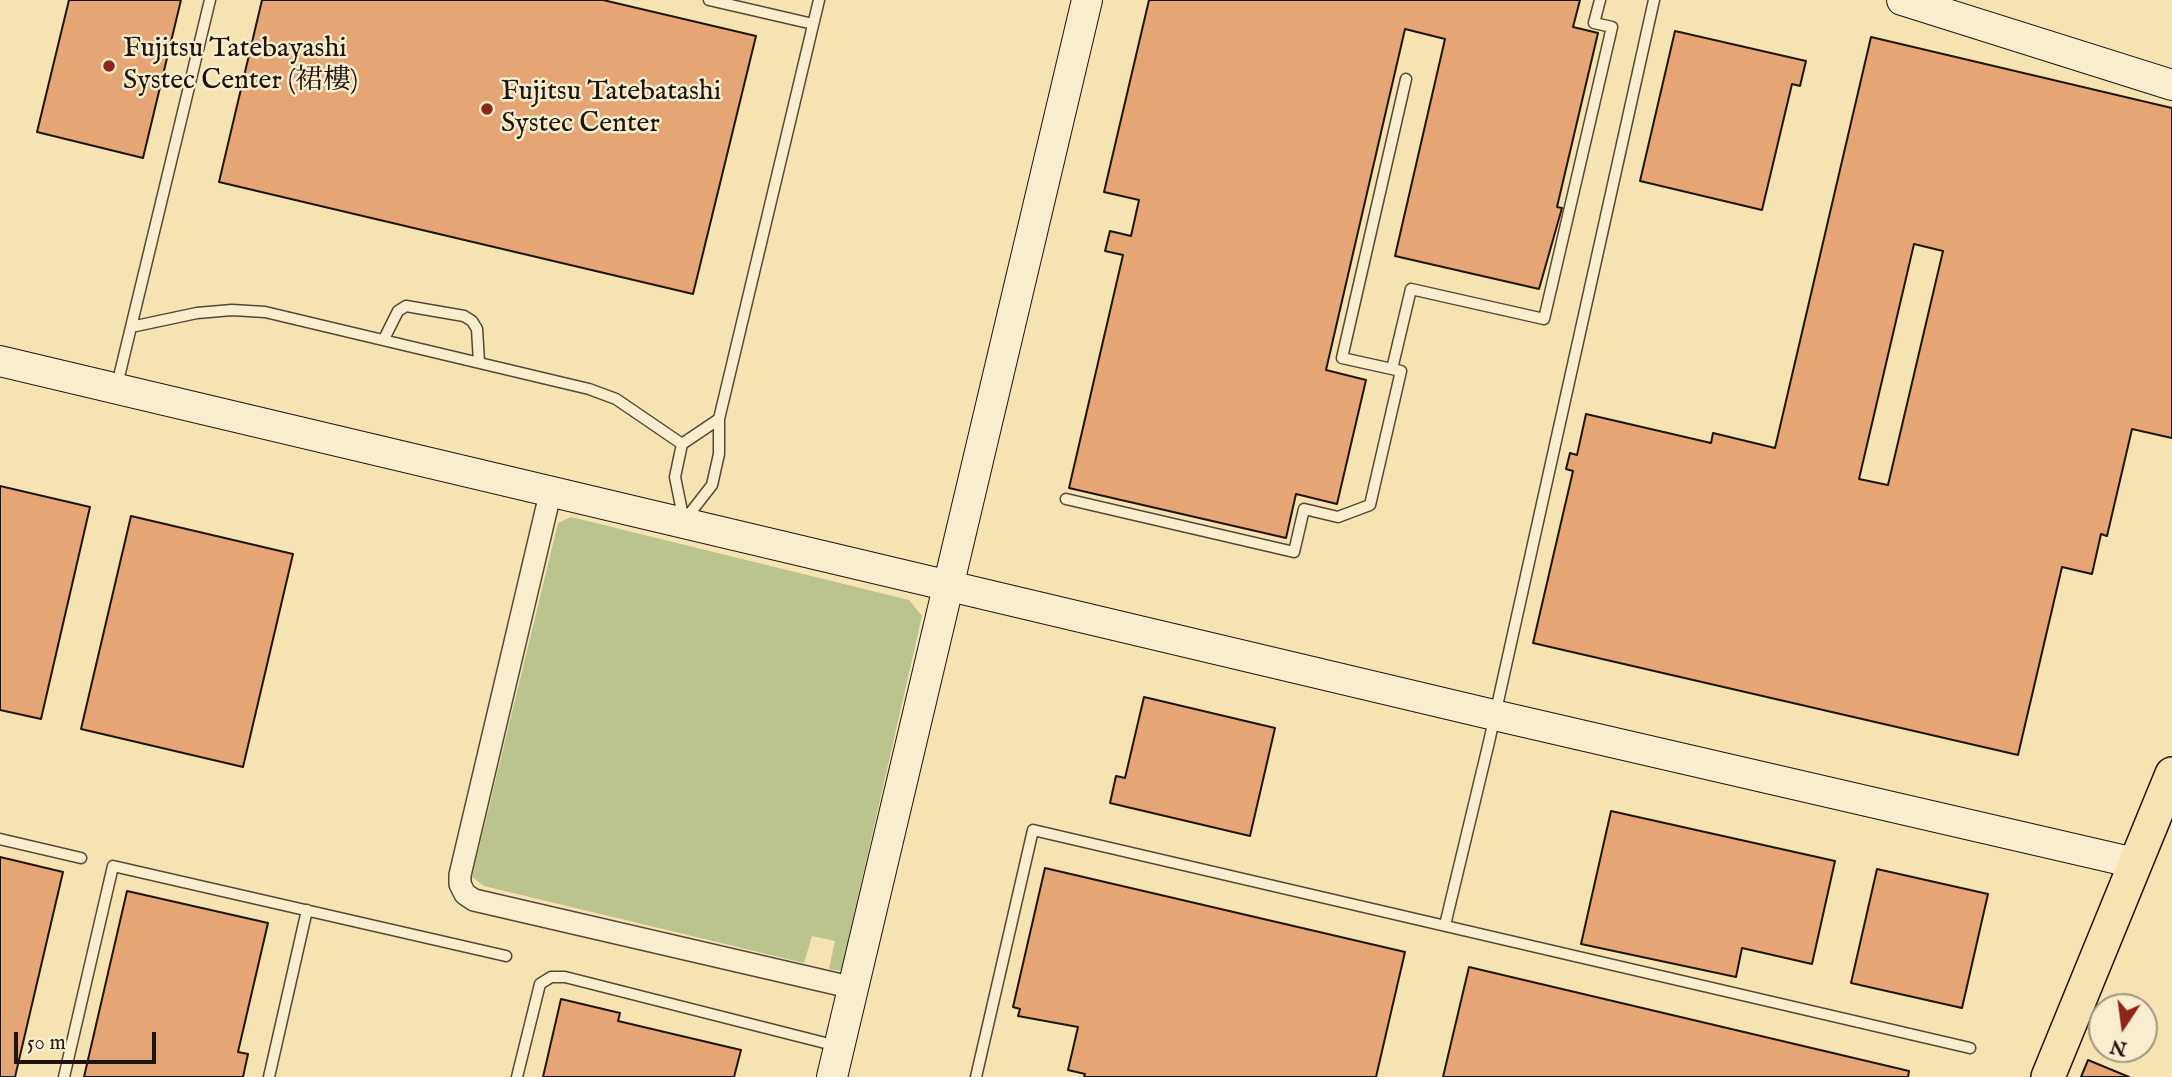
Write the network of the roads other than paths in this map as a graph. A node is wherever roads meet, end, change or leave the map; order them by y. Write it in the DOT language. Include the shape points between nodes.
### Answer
graph roads {
  1 [pos="210,0"];
  2 [pos="709,0"];
  3 [pos="819,0"];
  4 [pos="1087,0"];
  5 [pos="1600,0"];
  6 [pos="1654,0"];
  7 [pos="1902,0"];
  8 [pos="813,24"];
  9 [pos="1406,79"];
  10 [pos="2172,85"];
  11 [pos="131,327"];
  12 [pos="384,340"];
  13 [pos="0,361"];
  14 [pos="479,362"];
  15 [pos="1392,369"];
  16 [pos="116,388"];
  17 [pos="719,419"];
  18 [pos="682,444"];
  19 [pos="551,490"];
  20 [pos="1066,499"];
  21 [pos="684,521"];
  22 [pos="949,584"];
  23 [pos="1494,715"];
  24 [pos="2172,774"];
  25 [pos="0,839"];
  26 [pos="81,858"];
  27 [pos="2135,863"];
  28 [pos="307,910"];
  29 [pos="1445,925"];
  30 [pos="506,956"];
  31 [pos="854,988"];
  32 [pos="839,1046"];
  33 [pos="1970,1048"];
  34 [pos="64,1077"];
  35 [pos="269,1077"];
  36 [pos="517,1077"];
  37 [pos="832,1077"];
  38 [pos="976,1077"];
  39 [pos="2048,1077"];
  1 -- 11 [label="lane"];
  2 -- 8 [label="lane"];
  3 -- 8 [label="lane"];
  4 -- 22 [label="street"];
  5 -- 15 [label="lane" via="1594,23 1612,27 1544,319 1411,289"];
  6 -- 23 [label="lane"];
  7 -- 10 [label="street"];
  8 -- 17 [label="lane"];
  9 -- 15 [label="lane" via="1342,358"];
  11 -- 12 [label="lane" via="232,310 265,312"];
  11 -- 16 [label="lane"];
  12 -- 14 [label="lane"];
  12 -- 14 [label="lane" via="398,311 406,306 464,316 477,329"];
  13 -- 16 [label="street"];
  14 -- 18 [label="lane" via="616,399"];
  15 -- 20 [label="lane" via="1401,371 1370,505 1338,517 1304,509 1294,552"];
  16 -- 19 [label="street"];
  17 -- 18 [label="lane"];
  17 -- 21 [label="lane" via="719,454 712,485"];
  18 -- 21 [label="lane" via="675,477"];
  19 -- 21 [label="street"];
  19 -- 31 [label="street" via="460,875 465,894 474,900"];
  21 -- 22 [label="street"];
  22 -- 23 [label="street"];
  22 -- 31 [label="street"];
  23 -- 27 [label="street"];
  23 -- 29 [label="lane"];
  24 -- 27 [label="main road"];
  25 -- 26 [label="lane"];
  27 -- 39 [label="main road"];
  28 -- 30 [label="lane"];
  28 -- 34 [label="lane" via="113,866"];
  28 -- 35 [label="lane"];
  29 -- 33 [label="lane"];
  29 -- 38 [label="lane" via="1033,830"];
  31 -- 32 [label="street"];
  32 -- 36 [label="lane" via="551,977 540,985"];
  32 -- 37 [label="street"];
}
